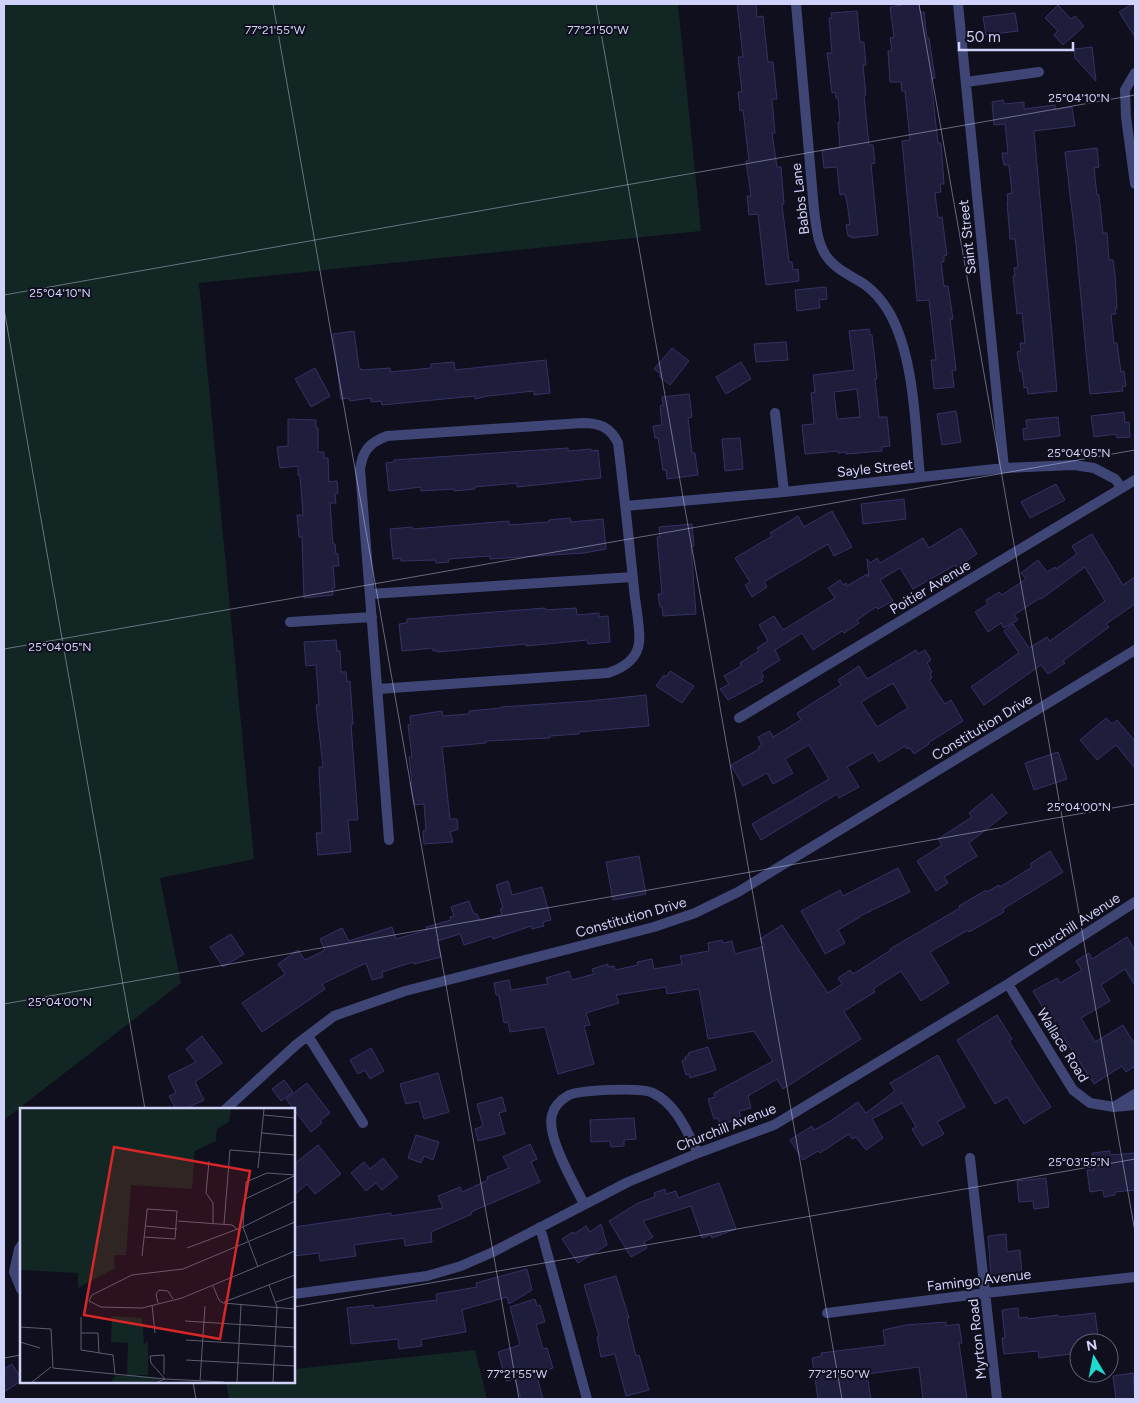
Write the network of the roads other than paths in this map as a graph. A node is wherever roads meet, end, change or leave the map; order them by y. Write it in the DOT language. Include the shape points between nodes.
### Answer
graph roads {
  1 [pos="796,4"];
  2 [pos="958,4"];
  3 [pos="1038,72"];
  4 [pos="1135,72"];
  5 [pos="966,82"];
  6 [pos="1135,184"];
  7 [pos="775,413"];
  8 [pos="1004,468"];
  9 [pos="920,477"];
  10 [pos="1135,480"];
  11 [pos="1122,488"];
  12 [pos="784,492"];
  13 [pos="625,506"];
  14 [pos="633,577"];
  15 [pos="370,594"];
  16 [pos="372,617"];
  17 [pos="290,622"];
  18 [pos="1135,650"];
  19 [pos="378,689"];
  20 [pos="739,718"];
  21 [pos="389,840"];
  22 [pos="1135,902"];
  23 [pos="1008,984"];
  24 [pos="308,1036"];
  25 [pos="1135,1094"];
  26 [pos="1135,1106"];
  27 [pos="1114,1107"];
  28 [pos="227,1108"];
  29 [pos="363,1123"];
  30 [pos="698,1153"];
  31 [pos="970,1158"];
  32 [pos="584,1204"];
  33 [pos="540,1227"];
  34 [pos="20,1248"];
  35 [pos="1135,1277"];
  36 [pos="20,1287"];
  37 [pos="986,1293"];
  38 [pos="295,1294"];
  39 [pos="827,1313"];
  40 [pos="587,1399"];
  41 [pos="997,1399"];
  1 -- 9 [label="street, Babbs Lane" via="818,237 824,254 833,264 866,285 890,313 903,346 911,381"];
  2 -- 5 [label="street, Saint Street"];
  3 -- 5 [label="street"];
  4 -- 6 [label="street" via="1125,90"];
  5 -- 8 [label="street, Saint Street"];
  7 -- 12 [label="street"];
  8 -- 9 [label="street, Sayle Street"];
  8 -- 11 [label="street, Sayle Street" via="1074,465 1094,468 1115,479"];
  9 -- 12 [label="street, Sayle Street"];
  10 -- 11 [label="street, Poitier Avenue"];
  11 -- 20 [label="street, Poitier Avenue"];
  12 -- 13 [label="street, Sayle Street"];
  13 -- 14 [label="street"];
  13 -- 15 [label="street" via="618,443 614,434 596,423 387,436 367,448 360,470"];
  14 -- 15 [label="street"];
  14 -- 19 [label="street" via="639,643 636,654 622,668 608,673"];
  15 -- 16 [label="street"];
  16 -- 17 [label="street"];
  16 -- 19 [label="street"];
  18 -- 24 [label="street, Constitution Drive" via="738,892 695,913 654,927 405,992 334,1016"];
  19 -- 21 [label="street"];
  22 -- 23 [label="street, Churchill Avenue"];
  23 -- 27 [label="street, Wallace Road" via="1073,1090 1090,1103"];
  23 -- 30 [label="street, Churchill Avenue" via="774,1125"];
  24 -- 28 [label="street, Constitution Drive"];
  24 -- 29 [label="street"];
  25 -- 27 [label="street"];
  26 -- 27 [label="street, Wallace Road"];
  30 -- 32 [label="street, Churchill Avenue"];
  30 -- 32 [label="street" via="670,1104 652,1092 631,1089 570,1094 558,1103 552,1115 553,1134"];
  31 -- 37 [label="street, Myrton Road"];
  32 -- 33 [label="street, Churchill Avenue"];
  33 -- 38 [label="street, Churchill Avenue" via="461,1266 426,1276"];
  33 -- 40 [label="street"];
  34 -- 36 [label="street" via="14,1272"];
  35 -- 37 [label="street, Famingo Avenue"];
  37 -- 39 [label="street, Famingo Avenue"];
  37 -- 41 [label="street, Myrton Road"];
}
